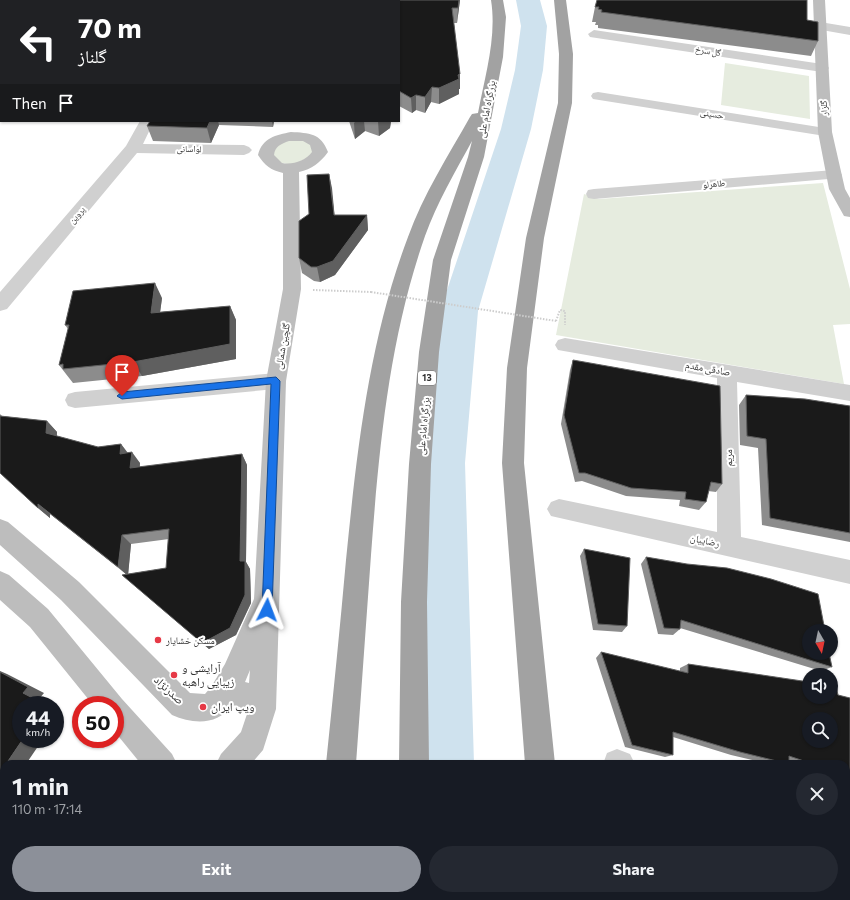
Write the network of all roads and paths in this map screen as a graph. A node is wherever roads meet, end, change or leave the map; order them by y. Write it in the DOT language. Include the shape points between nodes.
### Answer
graph roads {
  1 [pos="497,0"];
  2 [pos="560,0"];
  3 [pos="819,0"];
  4 [pos="820,26"];
  5 [pos="850,30"];
  6 [pos="594,34"];
  7 [pos="822,68"];
  8 [pos="598,96"];
  9 [pos="488,97"];
  10 [pos="146,122"];
  11 [pos="301,122"];
  12 [pos="825,132"];
  13 [pos="298,136"];
  14 [pos="133,148"];
  15 [pos="244,150"];
  16 [pos="291,168"];
  17 [pos="834,175"];
  18 [pos="594,194"];
  19 [pos="850,212"];
  20 [pos="307,290"];
  21 [pos="0,304"];
  22 [pos="565,318"];
  23 [pos="565,344"];
  24 [pos="727,372"];
  25 [pos="276,381"];
  26 [pos="850,393"];
  27 [pos="75,400"];
  28 [pos="559,509"];
  29 [pos="0,530"];
  30 [pos="729,545"];
  31 [pos="850,572"];
  32 [pos="0,583"];
  33 [pos="268,596"];
  34 [pos="227,688"];
  35 [pos="104,696"];
  36 [pos="262,709"];
  37 [pos="124,722"];
  38 [pos="153,760"];
  39 [pos="235,760"];
  40 [pos="341,760"];
  41 [pos="414,760"];
  42 [pos="540,760"];
  1 -- 9 [label="highway, بزرگراه امام علی / 13" via="500,17"];
  2 -- 42 [label="highway" via="566,54 565,102 535,238 517,368 513,463"];
  3 -- 4 [label="main road, گلزار"];
  4 -- 5 [label="street"];
  4 -- 7 [label="main road, گلزار"];
  6 -- 7 [label="street, گل سرخ"];
  7 -- 12 [label="main road, گلزار"];
  8 -- 12 [label="street, حسینی"];
  9 -- 40 [label="highway" via="436,193 417,235 403,277 383,356 369,441"];
  9 -- 41 [label="highway, بزرگراه امام علی / 13" via="476,157 442,260 429,352 420,464 414,602"];
  10 -- 14 [label="street, پروین"];
  11 -- 13 [label="main road"];
  12 -- 17 [label="main road, گلزار"];
  13 -- 16 [label="main road" via="317,143 320,152 313,161"];
  13 -- 16 [label="main road" via="278,140 266,151 271,163"];
  14 -- 15 [label="street, لواسانی"];
  14 -- 21 [label="street, پروین"];
  16 -- 25 [label="main road, گلچین شمالی" via="292,289"];
  17 -- 18 [label="street, طاهرلو"];
  17 -- 19 [label="main road, گلزار" via="837,189"];
  20 -- 22 [label="path, bridge" via="371,292 556,321 560,310 565,311"];
  23 -- 24 [label="street, صادقی مقدم"];
  24 -- 26 [label="street, صادقی مقدم"];
  24 -- 30 [label="street, مریم"];
  25 -- 27 [label="street"];
  25 -- 33 [label="main road, گلچین شمالی"];
  28 -- 30 [label="street, رضاییان"];
  29 -- 34 [label="main road, صدرنژاد" via="70,591 182,705 197,709 214,704"];
  30 -- 31 [label="street, رضاییان"];
  32 -- 35 [label="main road" via="39,618"];
  33 -- 34 [label="main road, صدرنژاد"];
  33 -- 36 [label="main road"];
  34 -- 36 [label="main road" via="248,697"];
  36 -- 39 [label="main road" via="253,740"];
  37 -- 38 [label="main road"];
}
